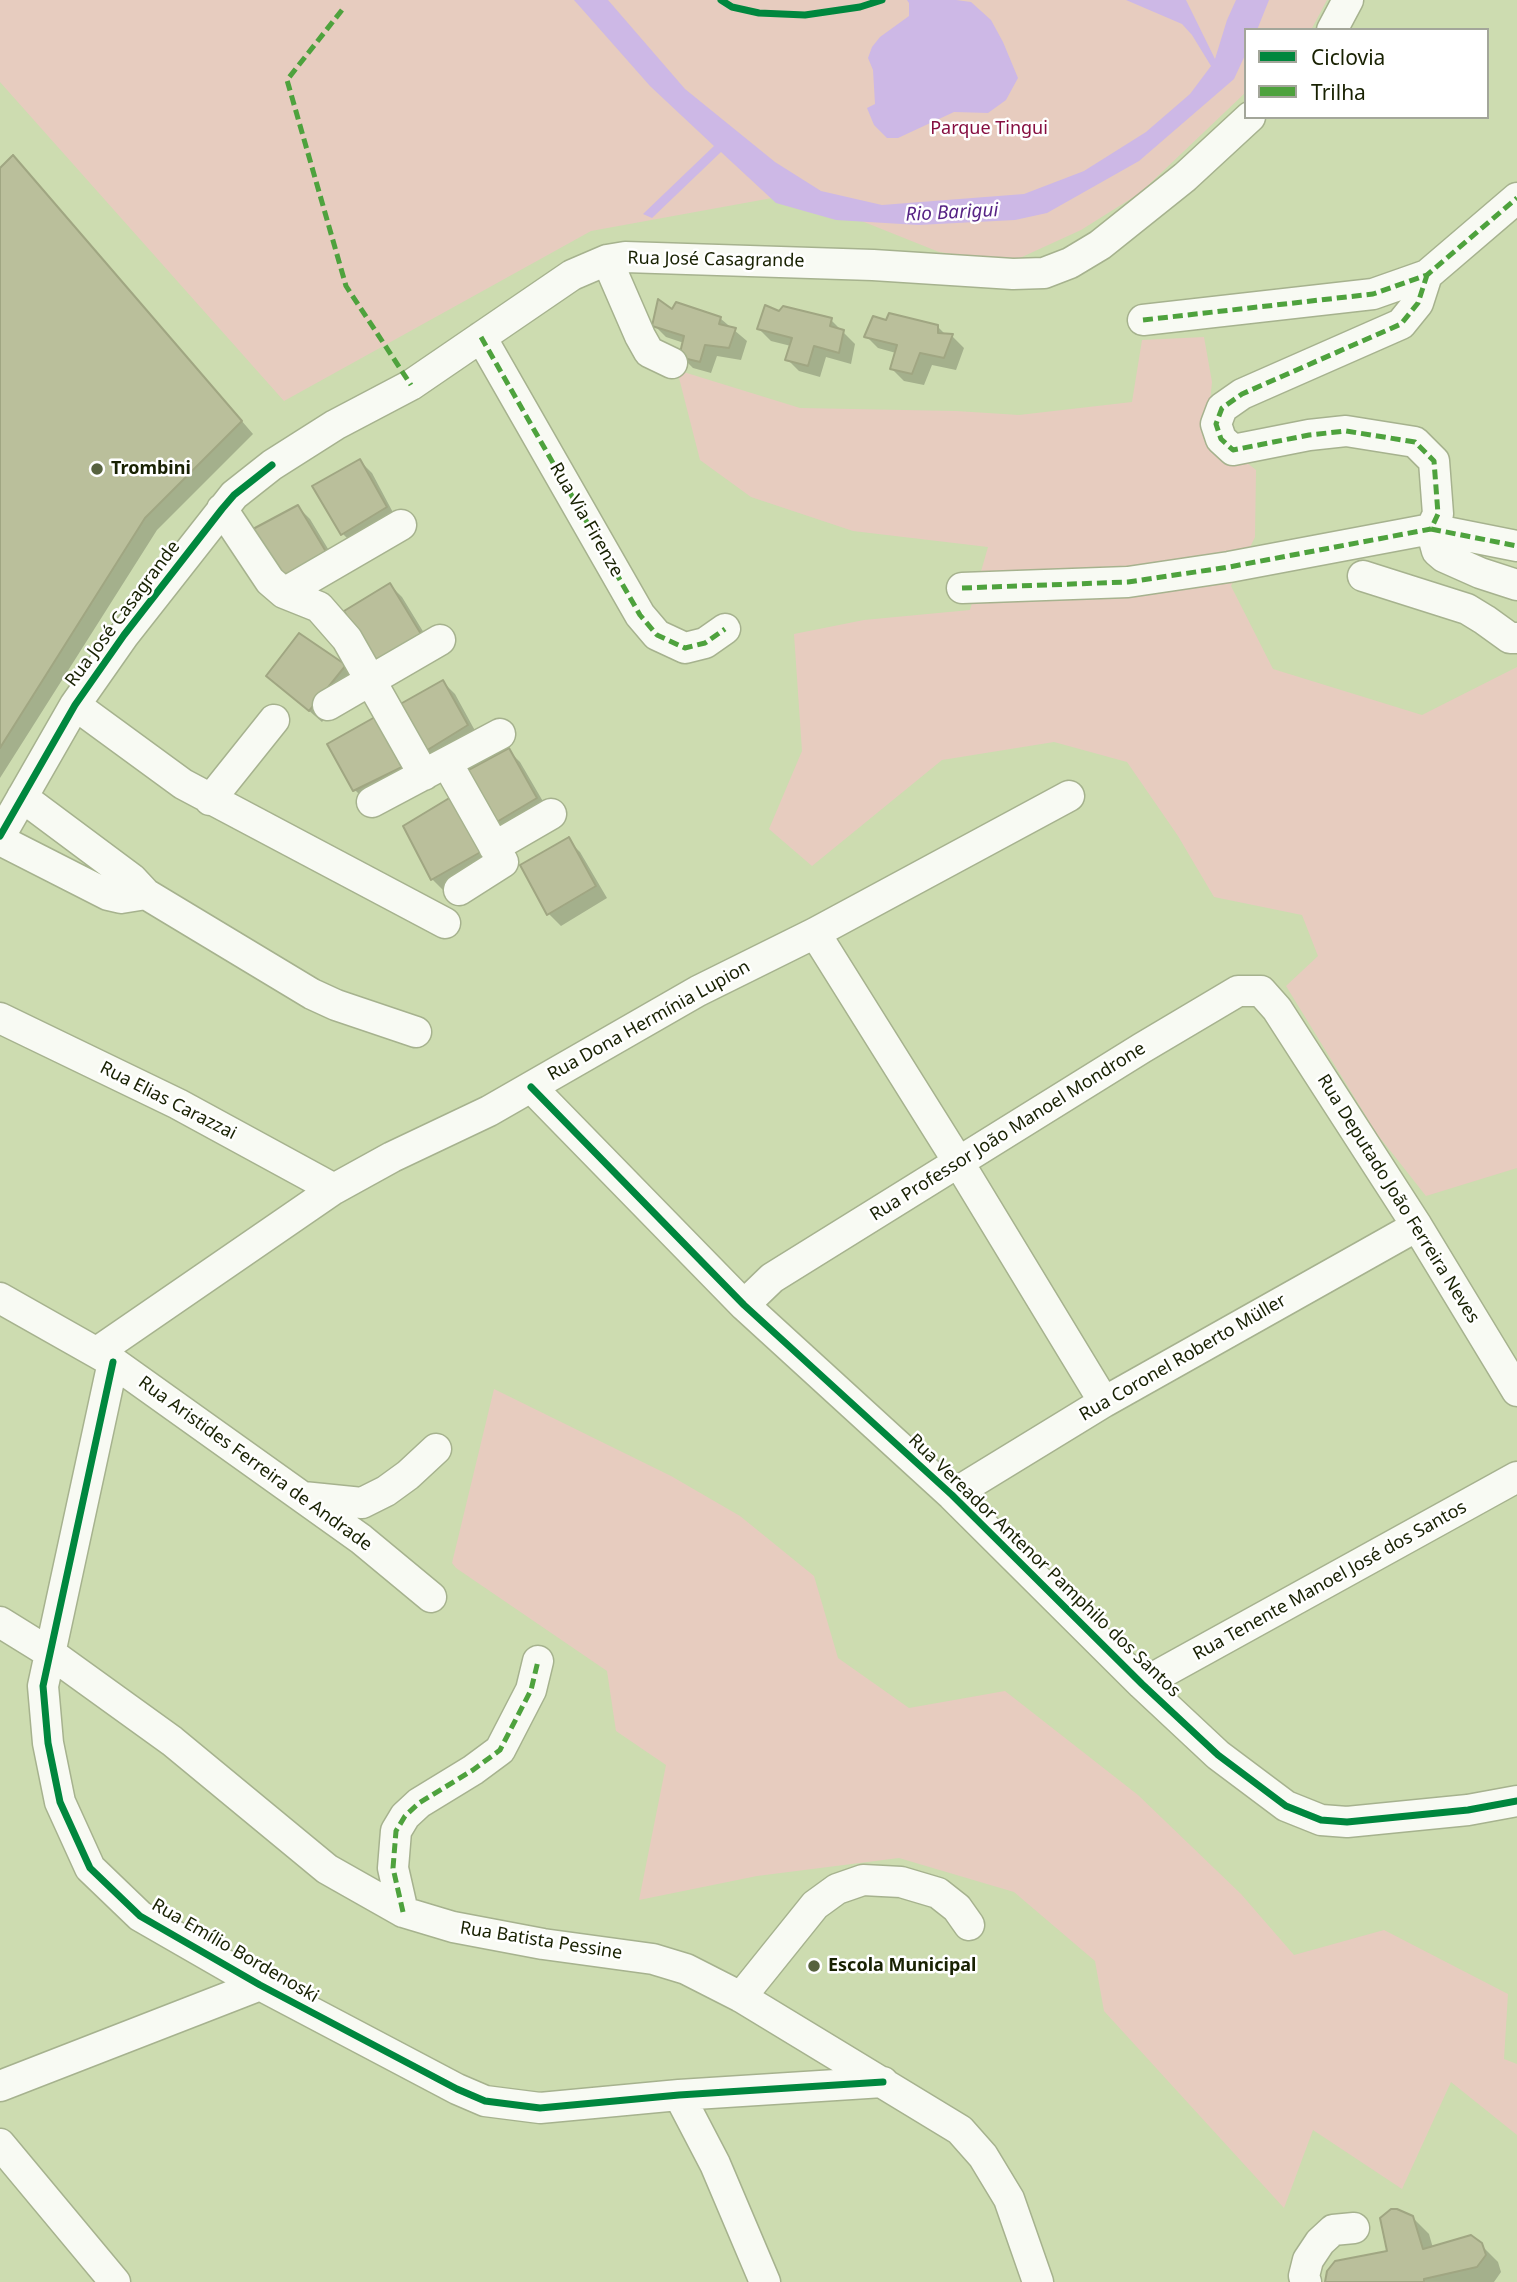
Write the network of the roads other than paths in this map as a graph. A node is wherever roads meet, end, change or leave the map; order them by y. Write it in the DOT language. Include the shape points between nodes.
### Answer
graph roads {
  1 [pos="1348,0"];
  2 [pos="1333,28"];
  3 [pos="1248,119"];
  4 [pos="1517,198"];
  5 [pos="607,260"];
  6 [pos="1427,275"];
  7 [pos="1143,320"];
  8 [pos="481,337"];
  9 [pos="672,363"];
  10 [pos="222,509"];
  11 [pos="401,525"];
  12 [pos="1431,529"];
  13 [pos="1517,546"];
  14 [pos="1363,576"];
  15 [pos="1517,585"];
  16 [pos="962,587"];
  17 [pos="284,593"];
  18 [pos="725,629"];
  19 [pos="1517,638"];
  20 [pos="440,640"];
  21 [pos="371,680"];
  22 [pos="75,705"];
  23 [pos="328,705"];
  24 [pos="274,720"];
  25 [pos="500,734"];
  26 [pos="435,769"];
  27 [pos="1069,796"];
  28 [pos="22,797"];
  29 [pos="210,800"];
  30 [pos="372,802"];
  31 [pos="551,814"];
  32 [pos="0,838"];
  33 [pos="494,846"];
  34 [pos="459,890"];
  35 [pos="146,894"];
  36 [pos="445,923"];
  37 [pos="815,933"];
  38 [pos="1277,1009"];
  39 [pos="0,1018"];
  40 [pos="416,1032"];
  41 [pos="531,1087"];
  42 [pos="959,1163"];
  43 [pos="334,1189"];
  44 [pos="1418,1226"];
  45 [pos="0,1298"];
  46 [pos="744,1305"];
  47 [pos="105,1357"];
  48 [pos="1517,1391"];
  49 [pos="1104,1402"];
  50 [pos="436,1449"];
  51 [pos="1517,1477"];
  52 [pos="952,1495"];
  53 [pos="302,1497"];
  54 [pos="431,1597"];
  55 [pos="0,1622"];
  56 [pos="50,1653"];
  57 [pos="538,1661"];
  58 [pos="1142,1684"];
  59 [pos="1517,1801"];
  60 [pos="403,1912"];
  61 [pos="968,1925"];
  62 [pos="260,1986"];
  63 [pos="741,1997"];
  64 [pos="883,2082"];
  65 [pos="0,2086"];
  66 [pos="679,2095"];
  67 [pos="0,2144"];
  68 [pos="1354,2228"];
  69 [pos="116,2282"];
  70 [pos="765,2282"];
  71 [pos="1038,2282"];
  72 [pos="1306,2282"];
  1 -- 2 [label="street"];
  3 -- 5 [label="street, Rua José Casagrande" via="1100,245 1045,273 625,257"];
  4 -- 6 [label="street"];
  5 -- 8 [label="street, Rua José Casagrande" via="572,275"];
  5 -- 9 [label="street" via="649,352"];
  6 -- 7 [label="street" via="1373,294"];
  6 -- 12 [label="street" via="1418,303 1401,324 1242,394 1222,408 1216,424 1221,439 1233,450 1346,432 1415,442 1434,461 1438,514"];
  8 -- 10 [label="street, Rua José Casagrande" via="411,385 272,464"];
  8 -- 18 [label="street, Rua Via Firenze" via="640,615 657,635 685,648 705,643"];
  10 -- 17 [label="street" via="270,581"];
  10 -- 22 [label="street, Rua José Casagrande"];
  11 -- 17 [label="street"];
  12 -- 13 [label="street"];
  12 -- 15 [label="street" via="1433,543 1444,556"];
  12 -- 16 [label="street" via="1128,582"];
  14 -- 19 [label="street" via="1466,609"];
  17 -- 21 [label="street" via="319,607 347,639"];
  20 -- 21 [label="street"];
  21 -- 23 [label="street"];
  21 -- 26 [label="street"];
  22 -- 28 [label="street, Rua José Casagrande"];
  22 -- 29 [label="street"];
  24 -- 29 [label="street"];
  25 -- 26 [label="street"];
  26 -- 30 [label="street"];
  26 -- 33 [label="street"];
  27 -- 37 [label="street, Rua Dona Hermínia Lupion"];
  28 -- 32 [label="street, Rua José Casagrande"];
  28 -- 35 [label="street" via="132,878"];
  29 -- 36 [label="street"];
  31 -- 33 [label="street"];
  32 -- 35 [label="street" via="108,895"];
  33 -- 34 [label="street" via="503,862"];
  35 -- 40 [label="street" via="312,994"];
  37 -- 41 [label="street, Rua Dona Hermínia Lupion" via="698,991"];
  37 -- 42 [label="street"];
  38 -- 42 [label="street, Rua Professor João Manoel Mondrone" via="1261,991 1238,991"];
  38 -- 44 [label="street, Rua Deputado João Ferreira Neves"];
  39 -- 43 [label="street, Rua Elias Carazzai" via="178,1104"];
  41 -- 43 [label="street, Rua Dona Hermínia Lupion"];
  41 -- 46 [label="street, Rua Vereador Antenor Pamphilo dos Santos"];
  42 -- 46 [label="street, Rua Professor João Manoel Mondrone" via="772,1278"];
  42 -- 49 [label="street"];
  43 -- 47 [label="street, Rua Dona Hermínia Lupion"];
  44 -- 48 [label="street, Rua Deputado João Ferreira Neves"];
  44 -- 49 [label="street, Rua Coronel Roberto Müller"];
  45 -- 47 [label="street, Rua Aristides Ferreira de Andrade"];
  46 -- 52 [label="street, Rua Vereador Antenor Pamphilo dos Santos"];
  47 -- 53 [label="street, Rua Aristides Ferreira de Andrade"];
  47 -- 56 [label="street, Rua Emílio Bordenoski"];
  49 -- 52 [label="street, Rua Coronel Roberto Müller"];
  50 -- 53 [label="street" via="408,1475 362,1503"];
  51 -- 58 [label="street, Rua Tenente Manoel José dos Santos"];
  52 -- 58 [label="street, Rua Vereador Antenor Pamphilo dos Santos"];
  53 -- 54 [label="street, Rua Aristides Ferreira de Andrade"];
  55 -- 56 [label="street, Rua Batista Pessine"];
  56 -- 60 [label="street, Rua Batista Pessine" via="173,1741 327,1869"];
  56 -- 62 [label="street, Rua Emílio Bordenoski" via="43,1686 48,1743 60,1802 90,1868 140,1916"];
  57 -- 60 [label="street" via="531,1690 500,1751 419,1803 396,1831 393,1868"];
  58 -- 59 [label="street, Rua Vereador Antenor Pamphilo dos Santos" via="1228,1762 1286,1805 1321,1820 1347,1822"];
  60 -- 63 [label="street, Rua Batista Pessine" via="543,1944 653,1959 686,1969"];
  61 -- 63 [label="street" via="957,1908 938,1893 901,1882 863,1880 837,1889 815,1905"];
  62 -- 65 [label="street"];
  62 -- 66 [label="street, Rua Emílio Bordenoski" via="485,2101 540,2108"];
  63 -- 64 [label="street, Rua Batista Pessine"];
  64 -- 66 [label="street, Rua Emílio Bordenoski"];
  64 -- 71 [label="street, Rua Batista Pessine" via="960,2130 983,2156 1009,2199"];
  66 -- 70 [label="street" via="715,2164"];
  67 -- 69 [label="street"];
  68 -- 72 [label="street" via="1334,2230 1320,2242 1308,2260"];
}
